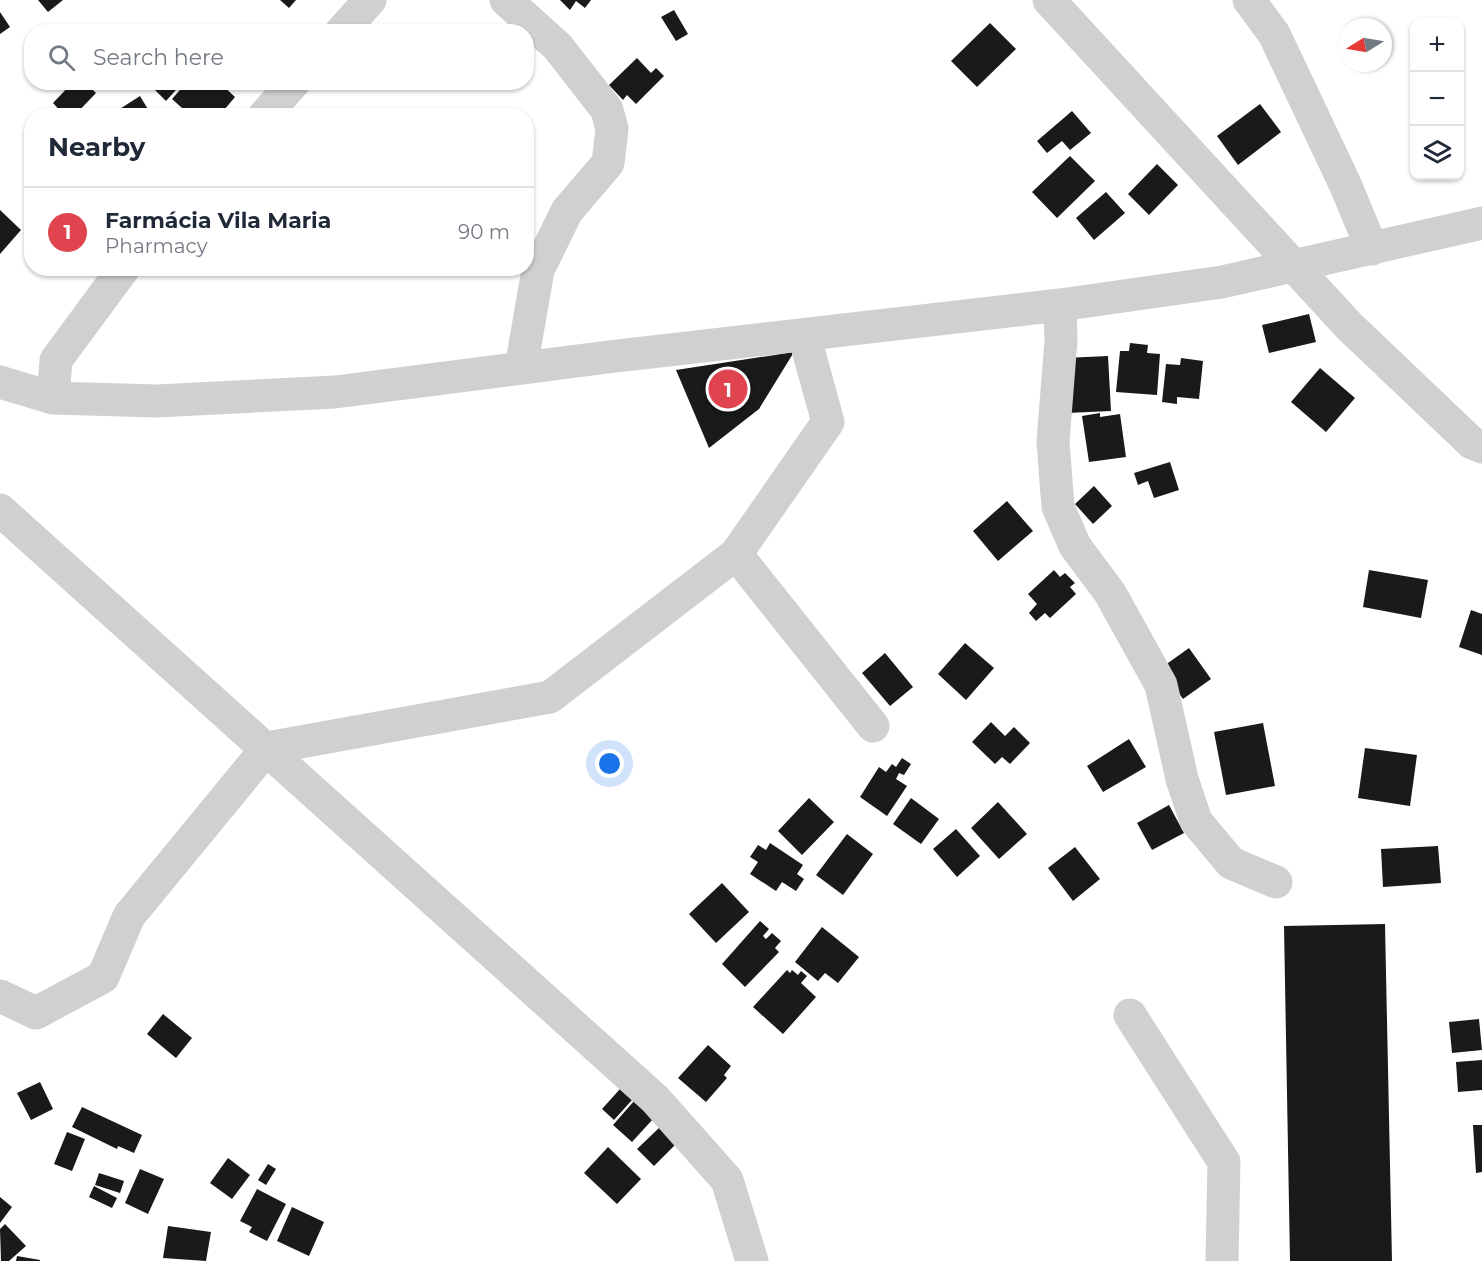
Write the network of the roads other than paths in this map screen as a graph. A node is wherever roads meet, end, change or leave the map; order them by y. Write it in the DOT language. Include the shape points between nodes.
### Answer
graph roads {
  1 [pos="370,0"];
  2 [pos="506,0"];
  3 [pos="1049,0"];
  4 [pos="1249,0"];
  5 [pos="348,24"];
  6 [pos="532,24"];
  7 [pos="534,26"];
  8 [pos="287,90"];
  9 [pos="271,108"];
  10 [pos="1482,223"];
  11 [pos="1372,249"];
  12 [pos="1294,267"];
  13 [pos="118,276"];
  14 [pos="1060,305"];
  15 [pos="804,335"];
  16 [pos="521,368"];
  17 [pos="0,382"];
  18 [pos="53,398"];
  19 [pos="1482,447"];
  20 [pos="0,510"];
  21 [pos="736,554"];
  22 [pos="873,726"];
  23 [pos="267,748"];
  24 [pos="1276,882"];
  25 [pos="0,996"];
  26 [pos="1130,1016"];
  27 [pos="752,1261"];
  28 [pos="1222,1261"];
  1 -- 5 [label="street"];
  2 -- 6 [label="street"];
  3 -- 12 [label="street"];
  4 -- 11 [label="street" via="1274,34"];
  7 -- 16 [label="street" via="558,48 607,110 612,129 608,163 567,210 538,270"];
  8 -- 9 [label="street"];
  10 -- 11 [label="street"];
  11 -- 12 [label="street"];
  12 -- 14 [label="street" via="1222,282"];
  12 -- 19 [label="street" via="1348,326 1472,443"];
  13 -- 18 [label="street" via="56,360"];
  14 -- 15 [label="street"];
  14 -- 24 [label="street" via="1053,442 1058,507 1075,546 1110,592 1161,685 1182,779 1196,821 1231,863"];
  15 -- 16 [label="street"];
  15 -- 21 [label="street" via="828,422"];
  16 -- 18 [label="street" via="335,392 157,401"];
  17 -- 18 [label="street"];
  20 -- 23 [label="street"];
  21 -- 22 [label="street"];
  21 -- 23 [label="street" via="550,697"];
  23 -- 25 [label="street" via="129,916 103,977 36,1013"];
  23 -- 27 [label="street" via="655,1099 727,1180"];
  26 -- 28 [label="street" via="1224,1162"];
}
